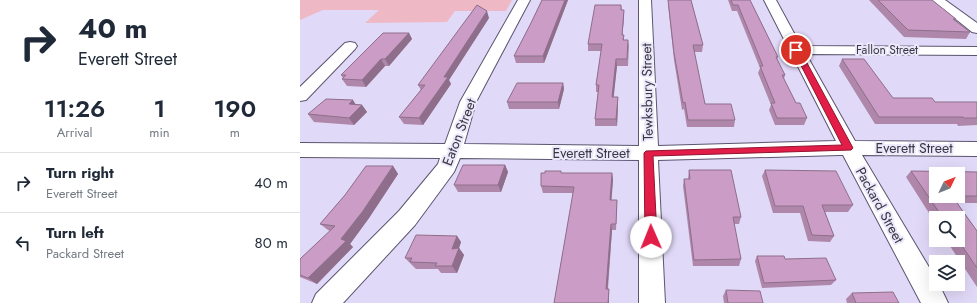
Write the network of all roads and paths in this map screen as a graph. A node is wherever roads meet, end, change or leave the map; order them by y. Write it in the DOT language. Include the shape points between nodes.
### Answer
graph roads {
  1 [pos="524,0"];
  2 [pos="646,0"];
  3 [pos="770,0"];
  4 [pos="938,0"];
  5 [pos="977,29"];
  6 [pos="350,46"];
  7 [pos="796,50"];
  8 [pos="977,51"];
  9 [pos="300,96"];
  10 [pos="848,148"];
  11 [pos="977,149"];
  12 [pos="300,150"];
  13 [pos="452,152"];
  14 [pos="649,153"];
  15 [pos="325,303"];
  16 [pos="652,303"];
  17 [pos="935,303"];
  1 -- 13 [label="street, Eaton Street" via="468,102"];
  2 -- 14 [label="street, Tewksbury Street"];
  3 -- 7 [label="street, Packard Street"];
  4 -- 5 [label="street"];
  6 -- 9 [label="street"];
  7 -- 8 [label="street, Fallon Street"];
  7 -- 10 [label="street, Packard Street"];
  10 -- 11 [label="street, Everett Street"];
  10 -- 14 [label="street, Everett Street"];
  10 -- 17 [label="street, Packard Street"];
  12 -- 13 [label="street, Everett Street"];
  13 -- 14 [label="street, Everett Street"];
  13 -- 15 [label="street, Eaton Street" via="447,167 407,218"];
  14 -- 16 [label="street, Tewksbury Street"];
}
